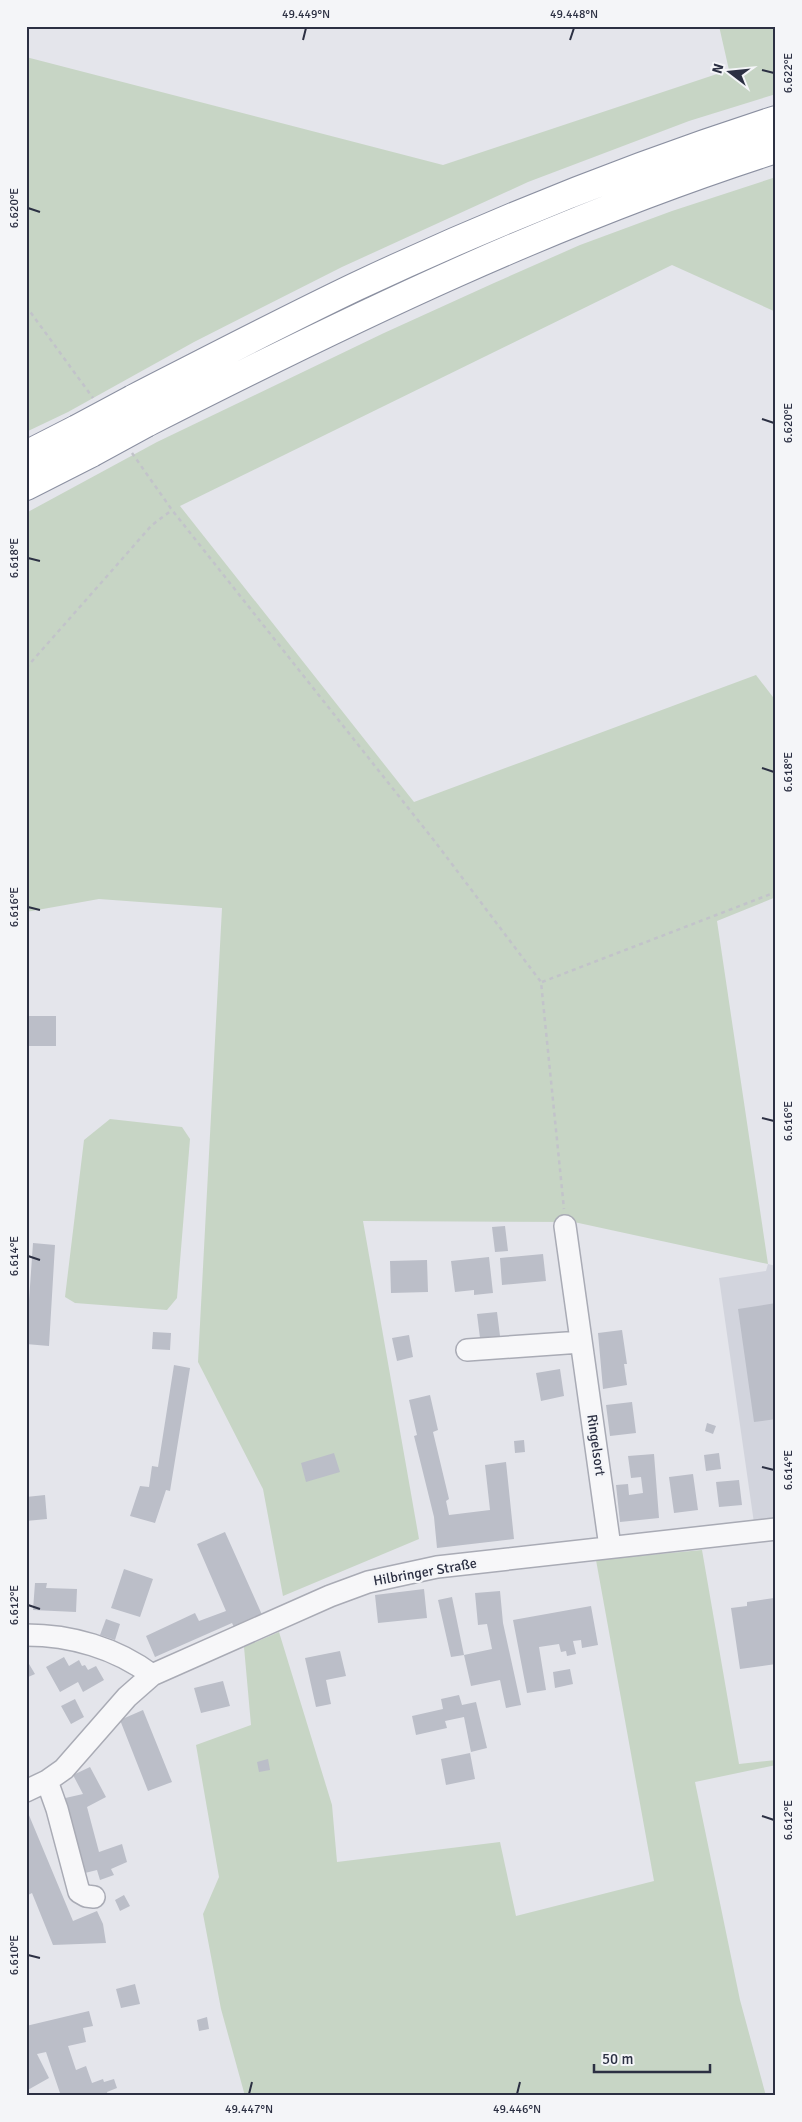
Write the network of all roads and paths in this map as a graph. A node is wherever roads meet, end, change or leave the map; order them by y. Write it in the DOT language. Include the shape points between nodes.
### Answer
graph roads {
  1 [pos="776,120"];
  2 [pos="776,149"];
  3 [pos="26,455"];
  4 [pos="26,486"];
  5 [pos="26,668"];
  6 [pos="776,892"];
  7 [pos="541,982"];
  8 [pos="565,1226"];
  9 [pos="581,1342"];
  10 [pos="467,1350"];
  11 [pos="776,1528"];
  12 [pos="610,1547"];
  13 [pos="26,1635"];
  14 [pos="152,1675"];
  15 [pos="47,1781"];
  16 [pos="26,1791"];
  17 [pos="94,1897"];
  1 -- 3 [label="highway, bridge" via="640,167 447,246 356,287"];
  2 -- 4 [label="highway, bridge" via="554,231 359,316"];
  5 -- 7 [label="path" via="152,526 172,510 436,843"];
  6 -- 7 [label="path"];
  7 -- 8 [label="path"];
  8 -- 9 [label="street, Ringelsort"];
  9 -- 10 [label="street"];
  9 -- 12 [label="street, Ringelsort"];
  11 -- 12 [label="street, Hilbringer Straße"];
  12 -- 14 [label="street, Hilbringer Straße" via="437,1567 368,1582"];
  13 -- 14 [label="street" via="62,1637 96,1647 120,1655"];
  14 -- 15 [label="street, Hilbringer Straße" via="127,1697 64,1769"];
  15 -- 16 [label="street, Hilbringer Straße"];
  15 -- 17 [label="street" via="79,1892"];
}
